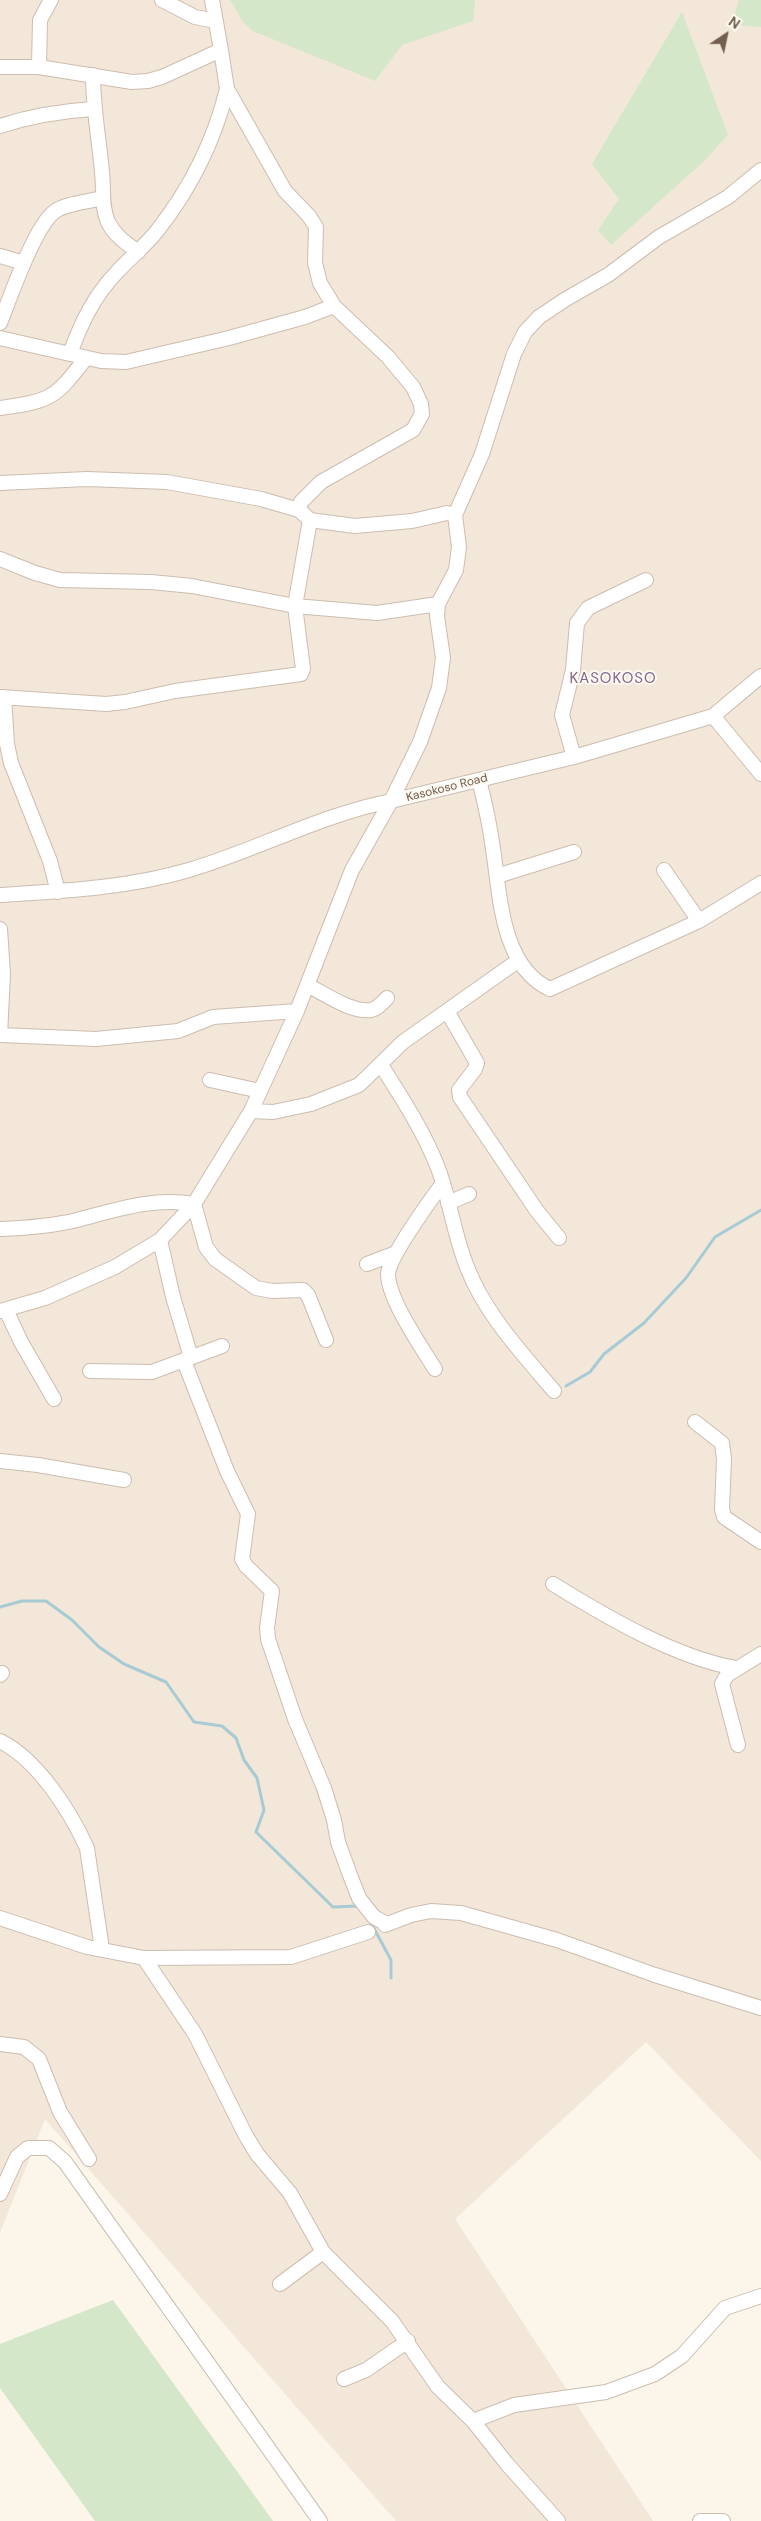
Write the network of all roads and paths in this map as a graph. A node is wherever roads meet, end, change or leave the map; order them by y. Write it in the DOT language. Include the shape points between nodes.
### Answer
graph roads {
  1 [pos="51,0"];
  2 [pos="162,0"];
  3 [pos="212,0"];
  4 [pos="216,21"];
  5 [pos="221,50"];
  6 [pos="0,67"];
  7 [pos="39,67"];
  8 [pos="93,75"];
  9 [pos="227,89"];
  10 [pos="93,110"];
  11 [pos="0,126"];
  12 [pos="761,170"];
  13 [pos="102,198"];
  14 [pos="138,252"];
  15 [pos="0,256"];
  16 [pos="24,262"];
  17 [pos="334,306"];
  18 [pos="0,324"];
  19 [pos="0,338"];
  20 [pos="70,354"];
  21 [pos="86,358"];
  22 [pos="0,408"];
  23 [pos="0,483"];
  24 [pos="298,510"];
  25 [pos="455,515"];
  26 [pos="310,520"];
  27 [pos="0,559"];
  28 [pos="646,580"];
  29 [pos="438,604"];
  30 [pos="295,606"];
  31 [pos="761,676"];
  32 [pos="2,697"];
  33 [pos="713,716"];
  34 [pos="574,757"];
  35 [pos="761,774"];
  36 [pos="479,780"];
  37 [pos="391,802"];
  38 [pos="574,852"];
  39 [pos="664,870"];
  40 [pos="497,876"];
  41 [pos="761,883"];
  42 [pos="58,892"];
  43 [pos="0,895"];
  44 [pos="699,921"];
  45 [pos="0,928"];
  46 [pos="519,960"];
  47 [pos="307,985"];
  48 [pos="387,998"];
  49 [pos="297,1011"];
  50 [pos="447,1012"];
  51 [pos="0,1035"];
  52 [pos="381,1066"];
  53 [pos="210,1080"];
  54 [pos="260,1091"];
  55 [pos="251,1111"];
  56 [pos="443,1183"];
  57 [pos="469,1194"];
  58 [pos="194,1204"];
  59 [pos="448,1204"];
  60 [pos="0,1229"];
  61 [pos="559,1238"];
  62 [pos="160,1240"];
  63 [pos="396,1254"];
  64 [pos="367,1264"];
  65 [pos="3,1310"];
  66 [pos="326,1340"];
  67 [pos="222,1346"];
  68 [pos="187,1359"];
  69 [pos="435,1370"];
  70 [pos="90,1372"];
  71 [pos="554,1391"];
  72 [pos="54,1399"];
  73 [pos="695,1422"];
  74 [pos="0,1462"];
  75 [pos="124,1480"];
  76 [pos="761,1542"];
  77 [pos="553,1584"];
  78 [pos="761,1654"];
  79 [pos="736,1668"];
  80 [pos="0,1742"];
  81 [pos="738,1745"];
  82 [pos="0,1918"];
  83 [pos="368,1932"];
  84 [pos="102,1949"];
  85 [pos="144,1958"];
  86 [pos="761,2008"];
  87 [pos="1,2045"];
  88 [pos="89,2159"];
  89 [pos="0,2194"];
  90 [pos="323,2252"];
  91 [pos="280,2284"];
  92 [pos="761,2296"];
  93 [pos="408,2341"];
  94 [pos="344,2380"];
  95 [pos="473,2421"];
  96 [pos="320,2521"];
  97 [pos="558,2521"];
  98 [pos="700,2521"];
  99 [pos="723,2521"];
  1 -- 7 [label="street" via="40,20"];
  2 -- 4 [label="street" via="195,17"];
  3 -- 4 [label="street"];
  4 -- 5 [label="street"];
  5 -- 8 [label="street" via="148,81 132,82"];
  5 -- 9 [label="street"];
  6 -- 7 [label="street"];
  7 -- 8 [label="street"];
  8 -- 10 [label="street"];
  9 -- 14 [label="street" via="215,132 191,180 166,219"];
  9 -- 17 [label="street" via="285,191 316,227 315,263 320,283"];
  10 -- 11 [label="street" via="55,113"];
  10 -- 13 [label="street"];
  12 -- 25 [label="street" via="728,197 659,237 608,275 539,317 525,332 514,354 482,454"];
  13 -- 14 [label="street" via="113,231"];
  13 -- 16 [label="street" via="53,212"];
  14 -- 20 [label="street" via="94,300"];
  15 -- 16 [label="street"];
  16 -- 18 [label="street"];
  17 -- 21 [label="street" via="253,331 126,362"];
  17 -- 24 [label="street" via="388,356 413,387 422,414 413,430 321,482 301,502"];
  19 -- 20 [label="street"];
  20 -- 21 [label="street"];
  21 -- 22 [label="street" via="56,394 46,400"];
  23 -- 24 [label="street" via="87,479 167,482 220,490"];
  24 -- 26 [label="street"];
  25 -- 26 [label="street" via="447,513 368,526"];
  25 -- 29 [label="street" via="459,547 456,570"];
  26 -- 30 [label="street"];
  27 -- 30 [label="street" via="60,580 192,586"];
  28 -- 34 [label="street" via="588,608 577,623 573,670 562,715"];
  29 -- 30 [label="street" via="377,613"];
  29 -- 37 [label="street" via="442,658 439,688 420,742"];
  30 -- 32 [label="street" via="303,670 299,675 175,690 106,704"];
  31 -- 33 [label="street, Kasokoso Road"];
  32 -- 42 [label="street" via="12,763"];
  33 -- 34 [label="street, Kasokoso Road"];
  33 -- 35 [label="street"];
  34 -- 36 [label="street, Kasokoso Road"];
  36 -- 37 [label="street, Kasokoso Road"];
  36 -- 40 [label="street"];
  37 -- 42 [label="street" via="306,826 173,875"];
  37 -- 47 [label="street, Kasokoso Road" via="352,870"];
  38 -- 40 [label="street"];
  39 -- 44 [label="street"];
  40 -- 46 [label="street" via="508,937"];
  41 -- 44 [label="street"];
  42 -- 43 [label="street"];
  44 -- 46 [label="street" via="554,989 539,983"];
  45 -- 51 [label="street" via="3,974"];
  46 -- 50 [label="street"];
  47 -- 48 [label="street" via="365,1010 374,1009"];
  47 -- 49 [label="street, Kasokoso Road"];
  49 -- 51 [label="street" via="213,1017 178,1031 122,1037"];
  49 -- 54 [label="street, Kasokoso Road"];
  50 -- 52 [label="street" via="403,1042"];
  50 -- 61 [label="street" via="477,1063 459,1090 460,1097"];
  52 -- 55 [label="street" via="358,1085 312,1104 273,1112"];
  52 -- 56 [label="street" via="432,1154"];
  53 -- 54 [label="street"];
  54 -- 55 [label="street, Kasokoso Road"];
  55 -- 58 [label="street, Kasokoso Road"];
  56 -- 59 [label="street"];
  56 -- 63 [label="street"];
  57 -- 59 [label="street"];
  58 -- 60 [label="street" via="144,1202 74,1221"];
  58 -- 62 [label="street, Kasokoso Road"];
  58 -- 66 [label="street" via="209,1254 256,1288 303,1290"];
  59 -- 71 [label="street" via="467,1266 482,1298 514,1344"];
  62 -- 65 [label="street, Kasokoso Road" via="115,1267 45,1298"];
  62 -- 68 [label="street"];
  63 -- 64 [label="street"];
  63 -- 69 [label="street" via="389,1268 390,1285 405,1319"];
  65 -- 72 [label="street"];
  67 -- 68 [label="street"];
  68 -- 70 [label="street" via="152,1372"];
  68 -- 86 [label="street" via="227,1471 248,1514 242,1559 272,1591 268,1639 295,1719 324,1788 343,1857 359,1898 374,1917 386,1925 431,1911 461,1913 556,1940 655,1976"];
  73 -- 76 [label="street" via="722,1443 724,1518"];
  74 -- 75 [label="street"];
  77 -- 79 [label="street" via="604,1616 676,1650"];
  78 -- 79 [label="street"];
  79 -- 81 [label="street" via="722,1684"];
  80 -- 84 [label="street" via="26,1759 66,1808 81,1834 87,1848"];
  82 -- 84 [label="street"];
  83 -- 85 [label="street" via="290,1957"];
  84 -- 85 [label="street"];
  85 -- 90 [label="street" via="195,2034 246,2136 290,2193"];
  87 -- 88 [label="street" via="24,2047 39,2059 60,2112"];
  89 -- 96 [label="street" via="17,2158 28,2148 49,2148 65,2162"];
  90 -- 91 [label="street"];
  90 -- 93 [label="street" via="369,2295"];
  92 -- 95 [label="street" via="725,2308 682,2356 655,2374 606,2392 514,2405"];
  93 -- 94 [label="street" via="366,2370"];
  93 -- 95 [label="street" via="438,2387"];
  95 -- 97 [label="street" via="506,2464"];
  98 -- 99 [label="street"];
}
